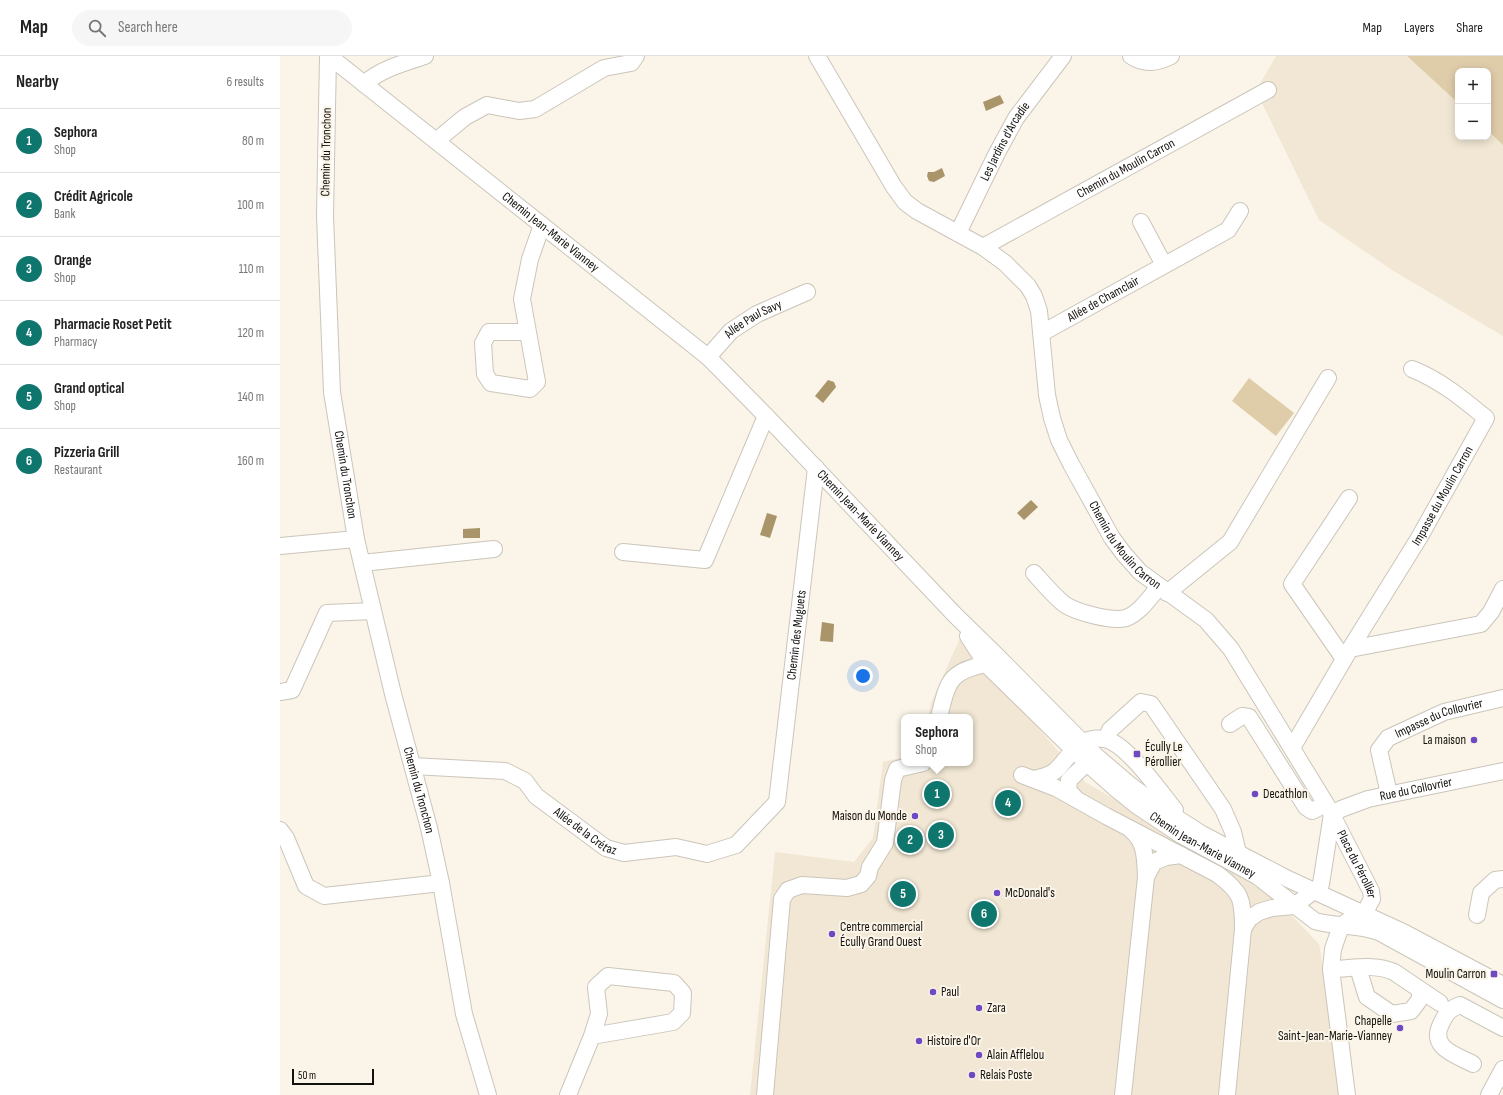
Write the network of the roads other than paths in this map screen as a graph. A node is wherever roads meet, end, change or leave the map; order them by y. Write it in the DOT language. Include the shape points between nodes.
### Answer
graph roads {
  1 [pos="328,56"];
  2 [pos="425,56"];
  3 [pos="636,56"];
  4 [pos="817,56"];
  5 [pos="1063,56"];
  6 [pos="1131,56"];
  7 [pos="1171,56"];
  8 [pos="608,62"];
  9 [pos="364,84"];
  10 [pos="1268,90"];
  11 [pos="436,141"];
  12 [pos="1240,211"];
  13 [pos="1141,222"];
  14 [pos="542,225"];
  15 [pos="958,233"];
  16 [pos="983,247"];
  17 [pos="1164,265"];
  18 [pos="807,292"];
  19 [pos="528,332"];
  20 [pos="1042,333"];
  21 [pos="708,357"];
  22 [pos="1412,369"];
  23 [pos="1328,378"];
  24 [pos="766,416"];
  25 [pos="816,468"];
  26 [pos="1349,498"];
  27 [pos="356,539"];
  28 [pos="280,546"];
  29 [pos="494,549"];
  30 [pos="623,552"];
  31 [pos="362,563"];
  32 [pos="1034,573"];
  33 [pos="1503,589"];
  34 [pos="1163,590"];
  35 [pos="373,611"];
  36 [pos="955,615"];
  37 [pos="1347,654"];
  38 [pos="986,664"];
  39 [pos="280,692"];
  40 [pos="1503,698"];
  41 [pos="940,714"];
  42 [pos="1230,724"];
  43 [pos="1106,739"];
  44 [pos="1078,746"];
  45 [pos="1292,748"];
  46 [pos="1091,759"];
  47 [pos="413,766"];
  48 [pos="910,766"];
  49 [pos="1503,771"];
  50 [pos="1028,777"];
  51 [pos="1056,780"];
  52 [pos="1390,794"];
  53 [pos="1077,800"];
  54 [pos="777,802"];
  55 [pos="1325,811"];
  56 [pos="1187,824"];
  57 [pos="1125,826"];
  58 [pos="280,830"];
  59 [pos="1238,853"];
  60 [pos="1181,855"];
  61 [pos="1146,877"];
  62 [pos="1503,879"];
  63 [pos="441,883"];
  64 [pos="1313,890"];
  65 [pos="1294,906"];
  66 [pos="1364,914"];
  67 [pos="1477,915"];
  68 [pos="1341,926"];
  69 [pos="1243,929"];
  70 [pos="1358,968"];
  71 [pos="1331,969"];
  72 [pos="1503,985"];
  73 [pos="1420,990"];
  74 [pos="1503,1000"];
  75 [pos="1440,1004"];
  76 [pos="1503,1028"];
  77 [pos="592,1036"];
  78 [pos="1473,1064"];
  79 [pos="1503,1069"];
  80 [pos="488,1095"];
  81 [pos="568,1095"];
  82 [pos="765,1095"];
  83 [pos="1124,1095"];
  84 [pos="1227,1095"];
  85 [pos="1347,1095"];
  86 [pos="1489,1095"];
  1 -- 9 [label="street, Chemin Jean-Marie Vianney"];
  1 -- 27 [label="street, Chemin du Tronchon" via="325,216 332,392"];
  2 -- 9 [label="street" via="394,66 373,76"];
  3 -- 8 [label="street" via="631,63"];
  4 -- 15 [label="street, Chemin du Moulin Carron" via="905,202 928,218"];
  5 -- 15 [label="street, Les Jardins d'Arcadie" via="1016,118"];
  6 -- 7 [label="street" via="1138,61 1158,62"];
  8 -- 11 [label="street" via="535,109 519,111 487,105 465,117"];
  9 -- 11 [label="street, Chemin Jean-Marie Vianney"];
  10 -- 16 [label="street, Chemin du Moulin Carron"];
  11 -- 14 [label="street, Chemin Jean-Marie Vianney"];
  12 -- 17 [label="street, Allée de Chamclair" via="1228,230"];
  13 -- 17 [label="street"];
  14 -- 19 [label="street" via="530,259 522,299"];
  14 -- 21 [label="street, Chemin Jean-Marie Vianney"];
  15 -- 16 [label="street, Chemin du Moulin Carron"];
  16 -- 20 [label="street, Chemin du Moulin Carron" via="1005,263 1028,286 1039,311"];
  17 -- 20 [label="street, Allée de Chamclair"];
  18 -- 21 [label="street, Allée Paul Savy" via="757,314 731,331"];
  20 -- 34 [label="street, Chemin du Moulin Carron" via="1047,395 1062,446 1112,538 1140,572"];
  21 -- 24 [label="street, Chemin Jean-Marie Vianney"];
  22 -- 37 [label="street, Impasse du Moulin Carron" via="1452,390 1486,418 1419,538"];
  23 -- 34 [label="street" via="1230,542"];
  24 -- 25 [label="street, Chemin Jean-Marie Vianney"];
  24 -- 30 [label="street" via="706,560"];
  25 -- 36 [label="street, Chemin Jean-Marie Vianney"];
  25 -- 54 [label="street, Chemin des Muguets"];
  26 -- 37 [label="street" via="1292,584"];
  27 -- 28 [label="street"];
  27 -- 31 [label="street, Chemin du Tronchon"];
  29 -- 31 [label="street"];
  31 -- 35 [label="street, Chemin du Tronchon"];
  32 -- 34 [label="street" via="1064,604 1111,618 1125,618"];
  33 -- 37 [label="street" via="1491,612 1481,624"];
  34 -- 45 [label="street, Chemin du Moulin Carron" via="1206,620 1231,649"];
  35 -- 39 [label="street" via="327,613 292,690"];
  35 -- 47 [label="street, Chemin du Tronchon"];
  36 -- 38 [label="street, Chemin Jean-Marie Vianney"];
  36 -- 44 [label="street, Chemin Jean-Marie Vianney" via="995,654"];
  37 -- 45 [label="street, Impasse du Moulin Carron"];
  38 -- 41 [label="street" via="955,675 949,683"];
  38 -- 44 [label="street, Chemin Jean-Marie Vianney"];
  40 -- 52 [label="street, Impasse du Collovrier" via="1444,712 1388,738 1379,750"];
  42 -- 55 [label="street" via="1242,716 1249,717 1306,807"];
  43 -- 44 [label="street" via="1094,738"];
  43 -- 56 [label="street" via="1116,744 1140,766"];
  43 -- 59 [label="street" via="1110,730 1141,702 1151,704 1223,809 1233,832"];
  44 -- 46 [label="street, Chemin Jean-Marie Vianney"];
  44 -- 51 [label="street"];
  45 -- 55 [label="street, Chemin du Moulin Carron"];
  46 -- 53 [label="street" via="1069,780 1068,790"];
  46 -- 56 [label="street, Chemin Jean-Marie Vianney"];
  46 -- 65 [label="street, Chemin Jean-Marie Vianney" via="1136,805 1181,836 1256,876"];
  47 -- 54 [label="street, Allée de la Crétaz" via="505,771 525,781 536,796 606,848 624,853 676,847 707,854 736,845"];
  47 -- 63 [label="street, Chemin du Tronchon"];
  48 -- 82 [label="street" via="897,769 893,780 885,843 861,884 847,888 802,885 788,890 782,899"];
  49 -- 52 [label="street, Rue du Collovrier"];
  50 -- 51 [label="street"];
  51 -- 53 [label="street"];
  52 -- 55 [label="street, Rue du Collovrier" via="1341,809"];
  53 -- 57 [label="street"];
  55 -- 64 [label="street" via="1321,884"];
  55 -- 66 [label="street, Place du Pérollier" via="1371,890 1372,899"];
  56 -- 59 [label="street, Chemin Jean-Marie Vianney"];
  57 -- 60 [label="street"];
  57 -- 61 [label="street" via="1137,835 1141,842"];
  58 -- 63 [label="street" via="286,838 306,886 324,896"];
  59 -- 64 [label="street, Chemin Jean-Marie Vianney"];
  60 -- 61 [label="street" via="1154,862"];
  60 -- 69 [label="street" via="1217,874 1237,891 1243,907"];
  61 -- 83 [label="street"];
  62 -- 67 [label="street" via="1495,880 1481,893"];
  63 -- 80 [label="street, Chemin du Tronchon" via="464,1014"];
  64 -- 65 [label="street"];
  64 -- 66 [label="street, Chemin Jean-Marie Vianney"];
  65 -- 68 [label="street, Chemin Jean-Marie Vianney" via="1315,922"];
  65 -- 69 [label="street" via="1264,909 1249,919"];
  66 -- 68 [label="street" via="1356,915"];
  66 -- 72 [label="street, Chemin Jean-Marie Vianney"];
  68 -- 71 [label="street" via="1333,949"];
  68 -- 74 [label="street, Chemin Jean-Marie Vianney" via="1363,927 1378,932"];
  69 -- 84 [label="street"];
  70 -- 71 [label="street"];
  70 -- 73 [label="street" via="1386,968"];
  70 -- 73 [label="street" via="1366,997 1392,1014 1411,1011 1420,999"];
  71 -- 85 [label="street"];
  73 -- 75 [label="street"];
  76 -- 78 [label="street" via="1460,1005 1447,1012 1437,1031 1439,1041 1442,1047"];
  77 -- 77 [label="street" via="673,1022 682,1013 683,994 674,982 608,976 596,987 599,1014"];
  77 -- 81 [label="street"];
  79 -- 86 [label="street"];
}
